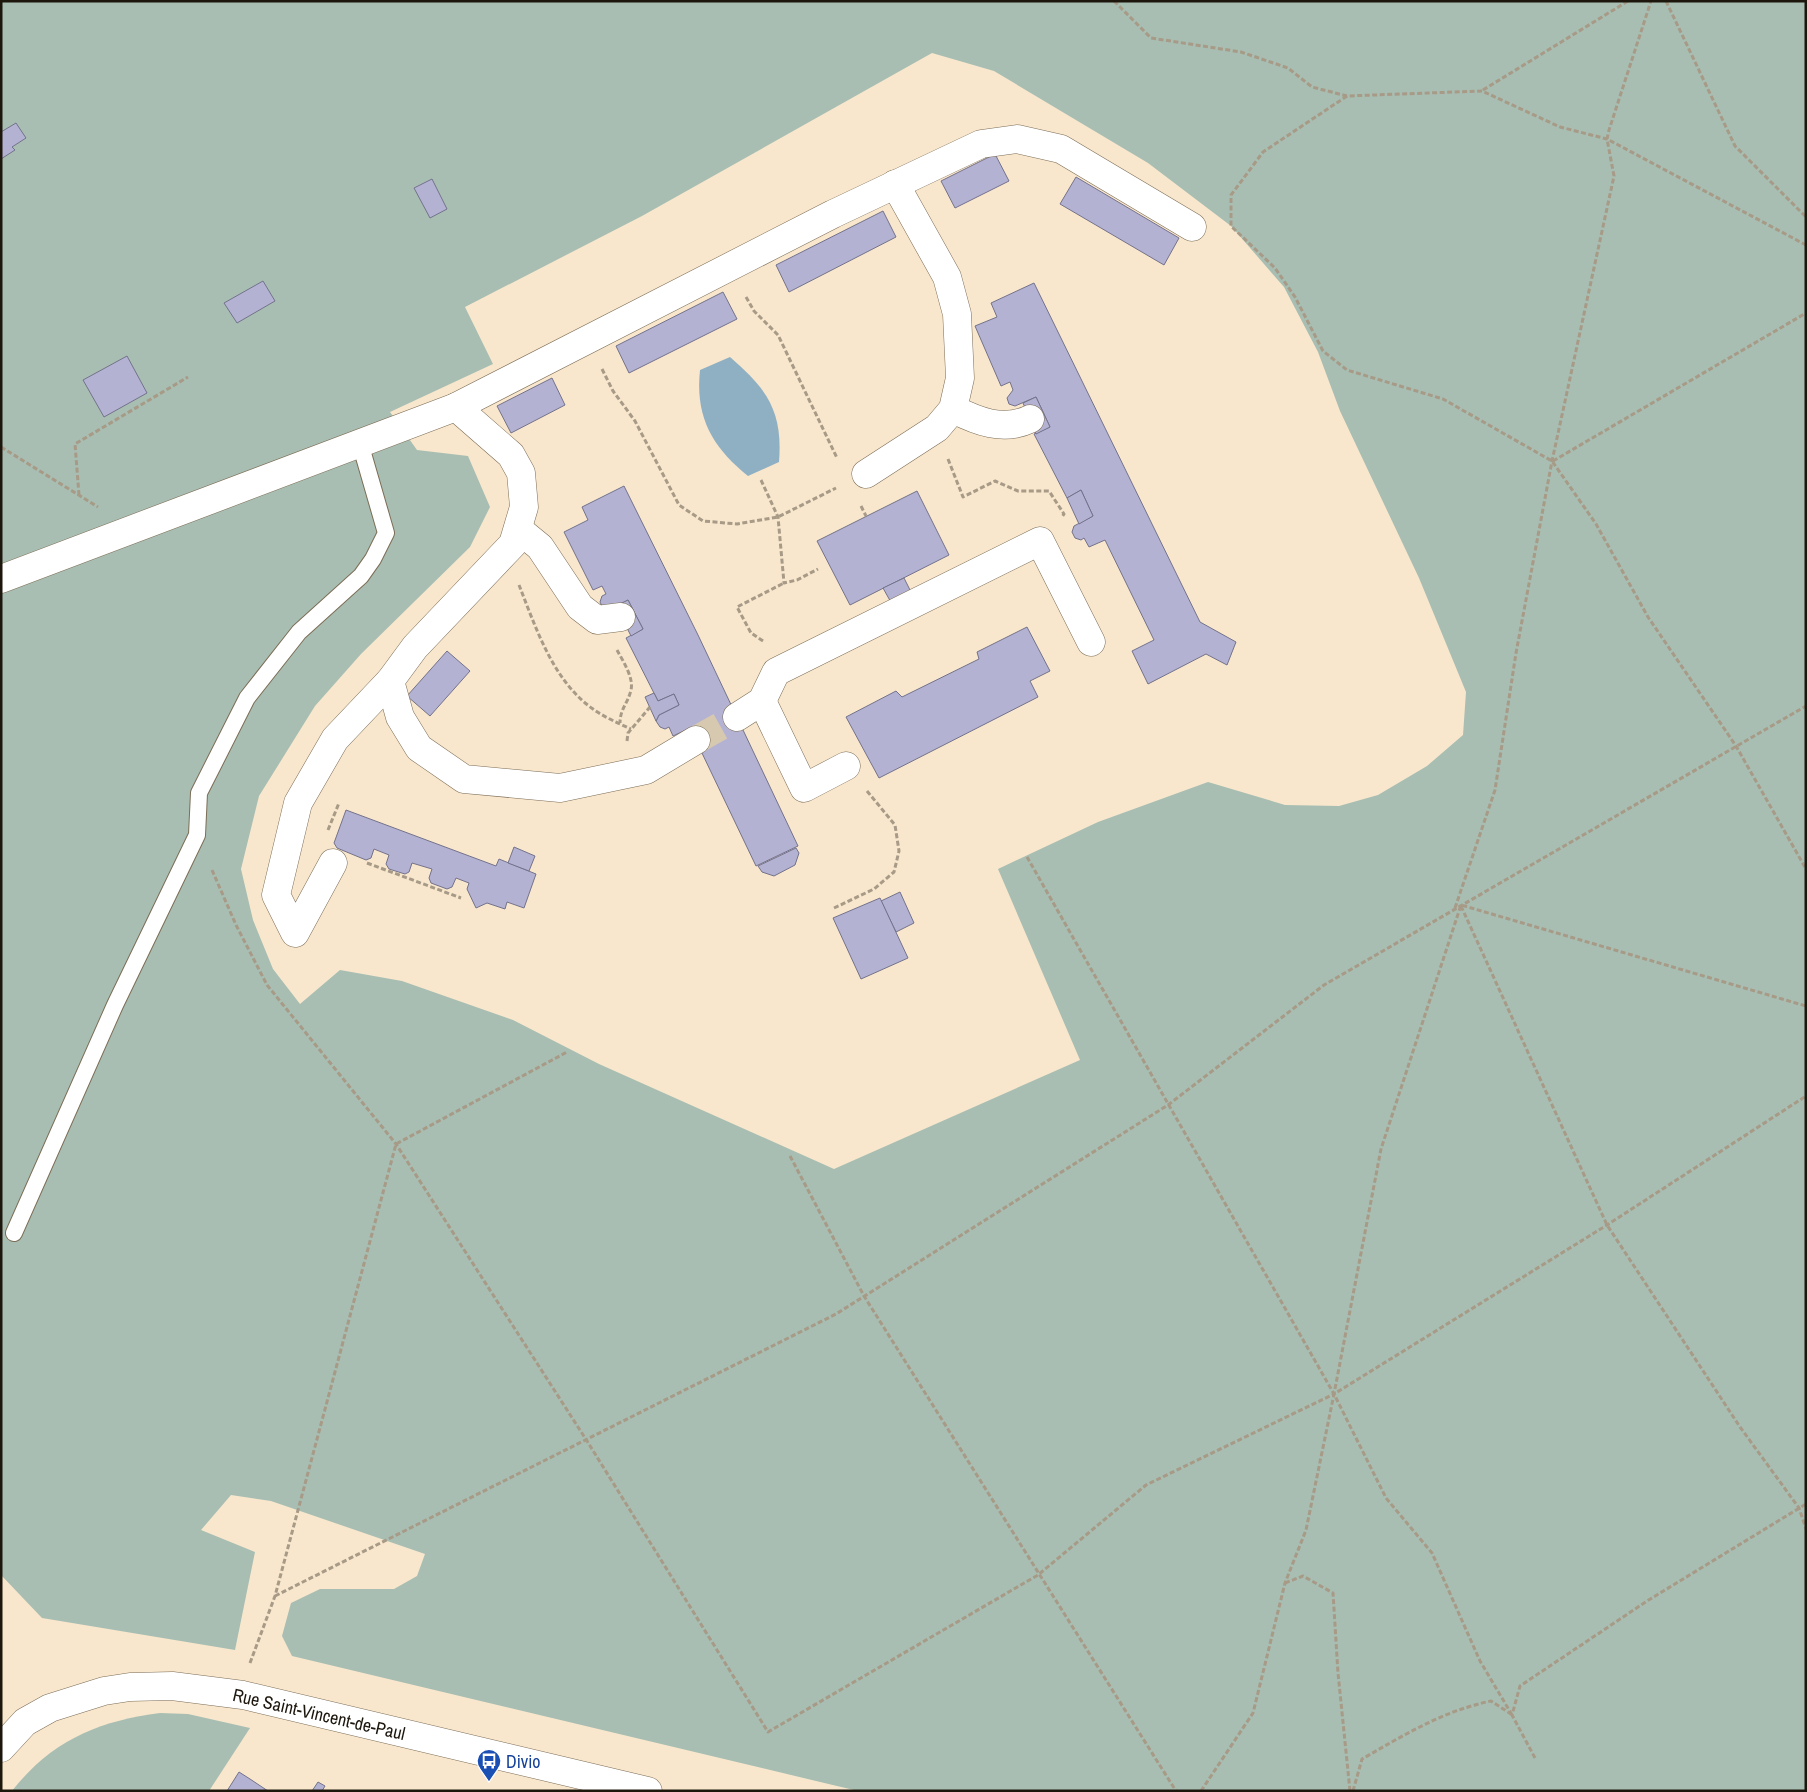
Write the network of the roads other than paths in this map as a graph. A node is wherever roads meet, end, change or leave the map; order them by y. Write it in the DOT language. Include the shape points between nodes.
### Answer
graph roads {
  1 [pos="895,184"];
  2 [pos="1192,227"];
  3 [pos="456,407"];
  4 [pos="953,409"];
  5 [pos="1030,420"];
  6 [pos="360,443"];
  7 [pos="858,478"];
  8 [pos="515,536"];
  9 [pos="1,579"];
  10 [pos="621,617"];
  11 [pos="1091,642"];
  12 [pos="390,681"];
  13 [pos="762,701"];
  14 [pos="737,717"];
  15 [pos="696,740"];
  16 [pos="846,766"];
  17 [pos="346,862"];
  18 [pos="14,1233"];
  19 [pos="1,1748"];
  20 [pos="648,1791"];
  1 -- 2 [label="street" via="981,144 1017,139 1061,149"];
  1 -- 3 [label="street"];
  1 -- 4 [label="street" via="947,277 957,314 960,378"];
  3 -- 6 [label="street"];
  3 -- 8 [label="street" via="511,455 521,473 524,507"];
  4 -- 5 [label="street" via="981,423 1006,424"];
  4 -- 7 [label="street" via="936,428"];
  6 -- 9 [label="street"];
  6 -- 18 [label="lane" via="386,533 361,576 299,632 247,698 199,793 197,835 115,1005"];
  8 -- 10 [label="street" via="540,547 580,607 597,620"];
  8 -- 12 [label="street" via="415,647"];
  11 -- 13 [label="street" via="1040,541 776,672"];
  12 -- 15 [label="street" via="400,717 419,748 464,779 560,788 646,770"];
  12 -- 17 [label="street" via="335,739 298,803 276,895 295,933"];
  13 -- 14 [label="street"];
  13 -- 16 [label="street" via="804,788"];
  19 -- 20 [label="street, Rue Saint-Vincent-de-Paul" via="36,1714 50,1708 104,1691 172,1686 243,1695"];
}
